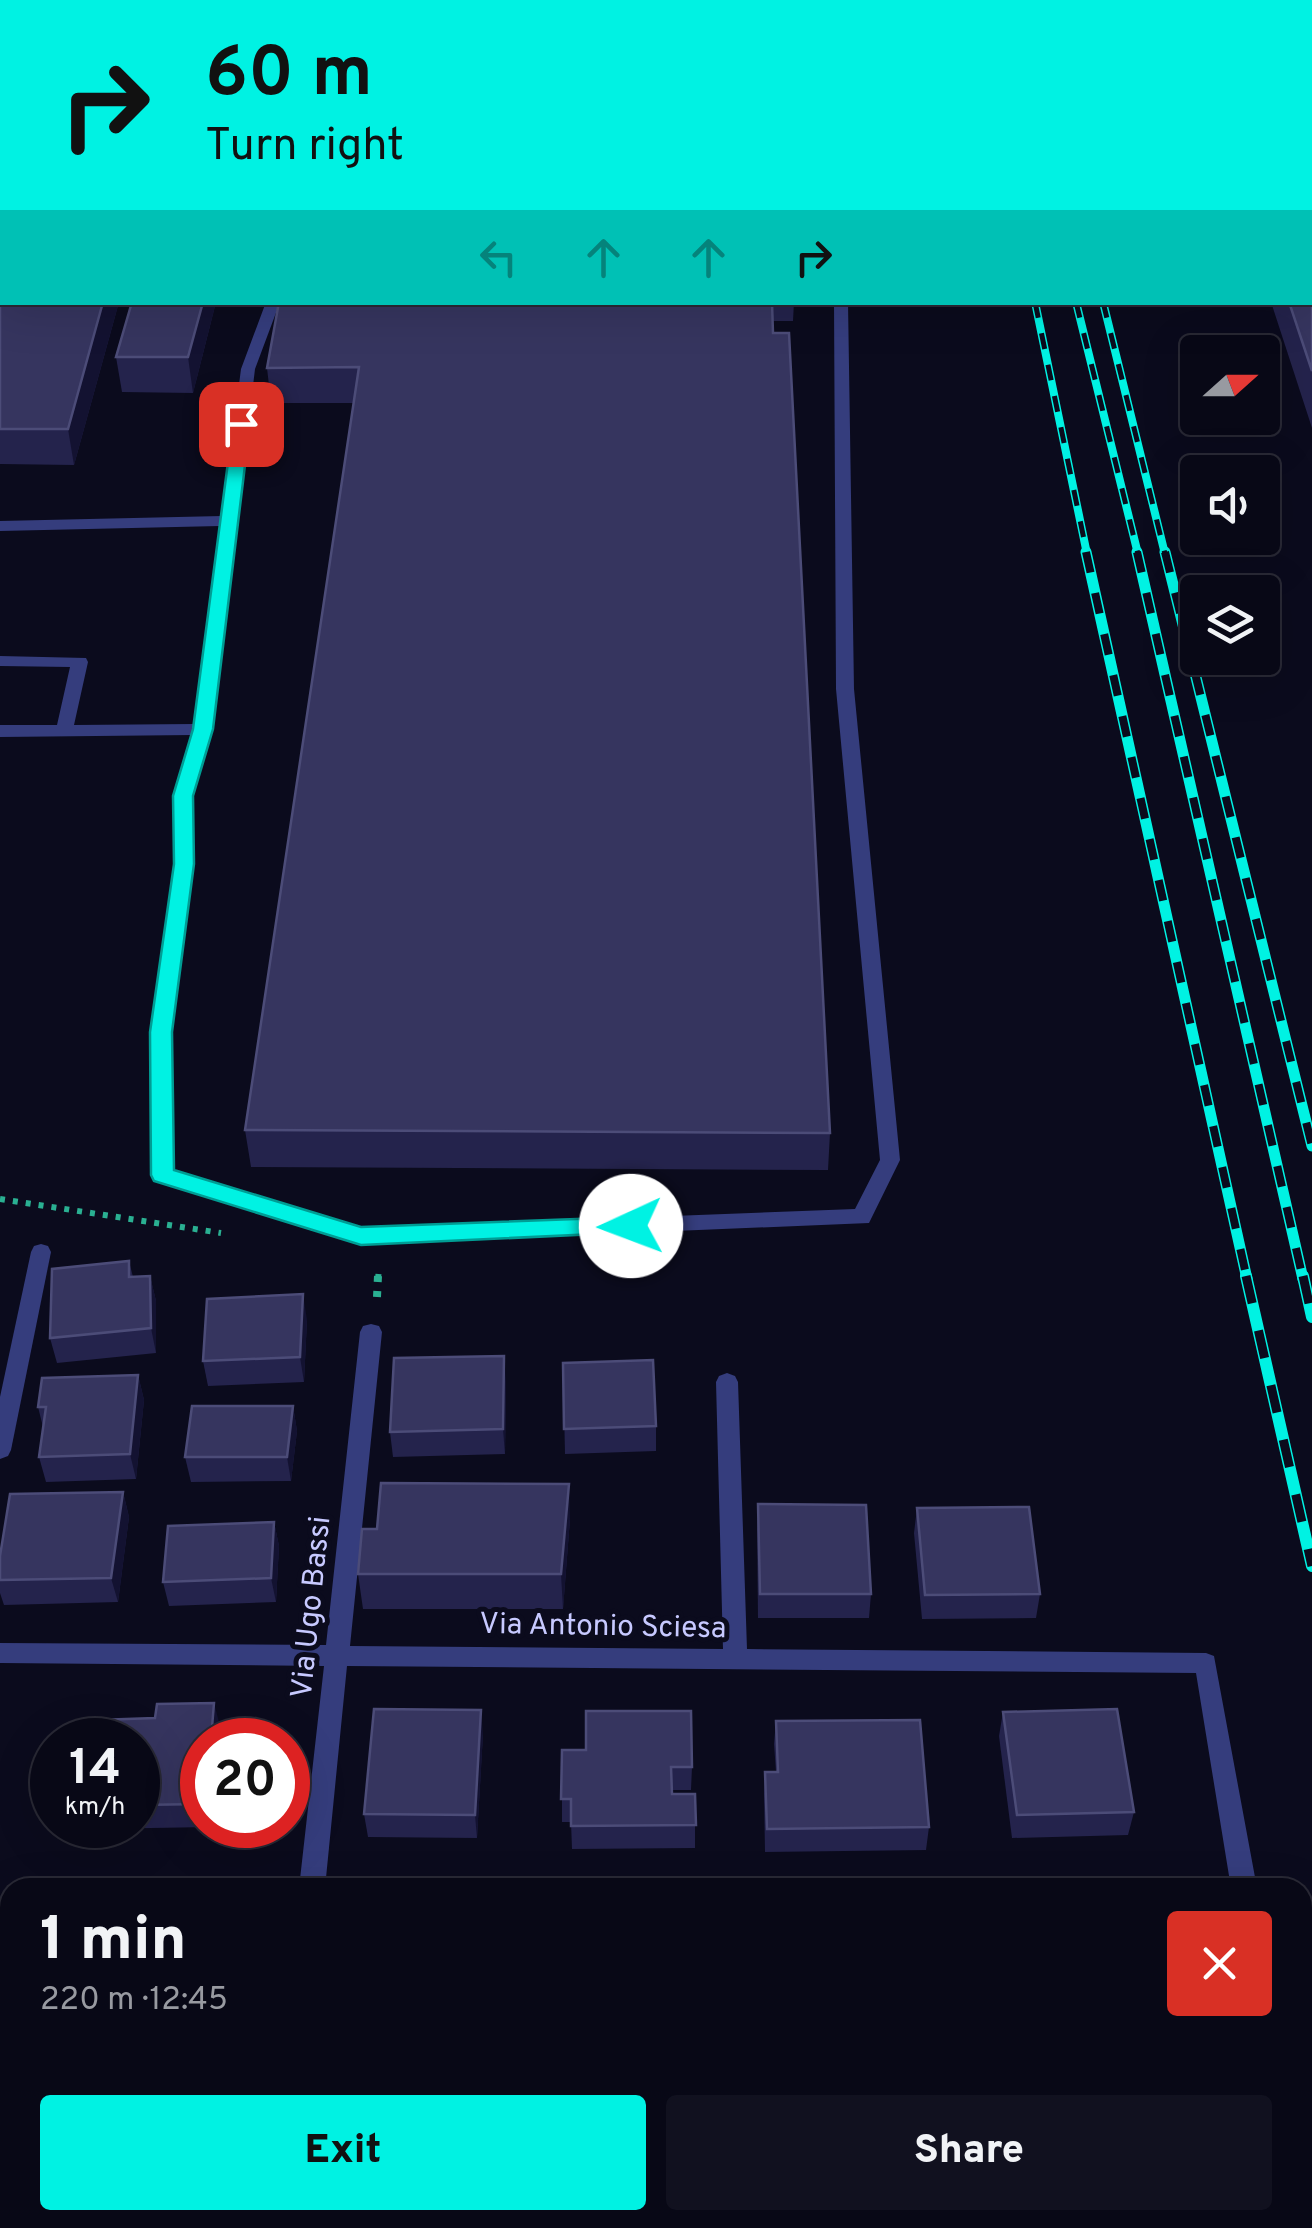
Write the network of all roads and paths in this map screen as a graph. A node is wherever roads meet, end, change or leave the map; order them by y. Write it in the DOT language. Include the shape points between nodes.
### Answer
graph roads {
  1 [pos="272,305"];
  2 [pos="841,305"];
  3 [pos="229,521"];
  4 [pos="0,526"];
  5 [pos="0,661"];
  6 [pos="203,729"];
  7 [pos="64,730"];
  8 [pos="0,731"];
  9 [pos="0,1199"];
  10 [pos="226,1234"];
  11 [pos="41,1252"];
  12 [pos="380,1258"];
  13 [pos="373,1320"];
  14 [pos="728,1382"];
  15 [pos="0,1450"];
  16 [pos="0,1652"];
  17 [pos="338,1655"];
  18 [pos="734,1659"];
  19 [pos="313,1878"];
  20 [pos="1242,1878"];
  1 -- 3 [label="street" via="248,369"];
  2 -- 6 [label="street" via="845,689 890,1160 862,1217 361,1236 162,1175 161,1032 184,864 183,796"];
  3 -- 4 [label="street"];
  3 -- 6 [label="street"];
  5 -- 7 [label="street" via="80,662"];
  6 -- 7 [label="street"];
  7 -- 8 [label="street"];
  9 -- 10 [label="path"];
  11 -- 15 [label="street"];
  12 -- 13 [label="path"];
  13 -- 17 [label="street, Via Ugo Bassi"];
  14 -- 18 [label="street"];
  16 -- 17 [label="street, Via Antonio Sciesa"];
  17 -- 18 [label="street, Via Antonio Sciesa"];
  17 -- 19 [label="street, Via Ugo Bassi"];
  18 -- 20 [label="street, Via Antonio Sciesa" via="1206,1663"];
}
